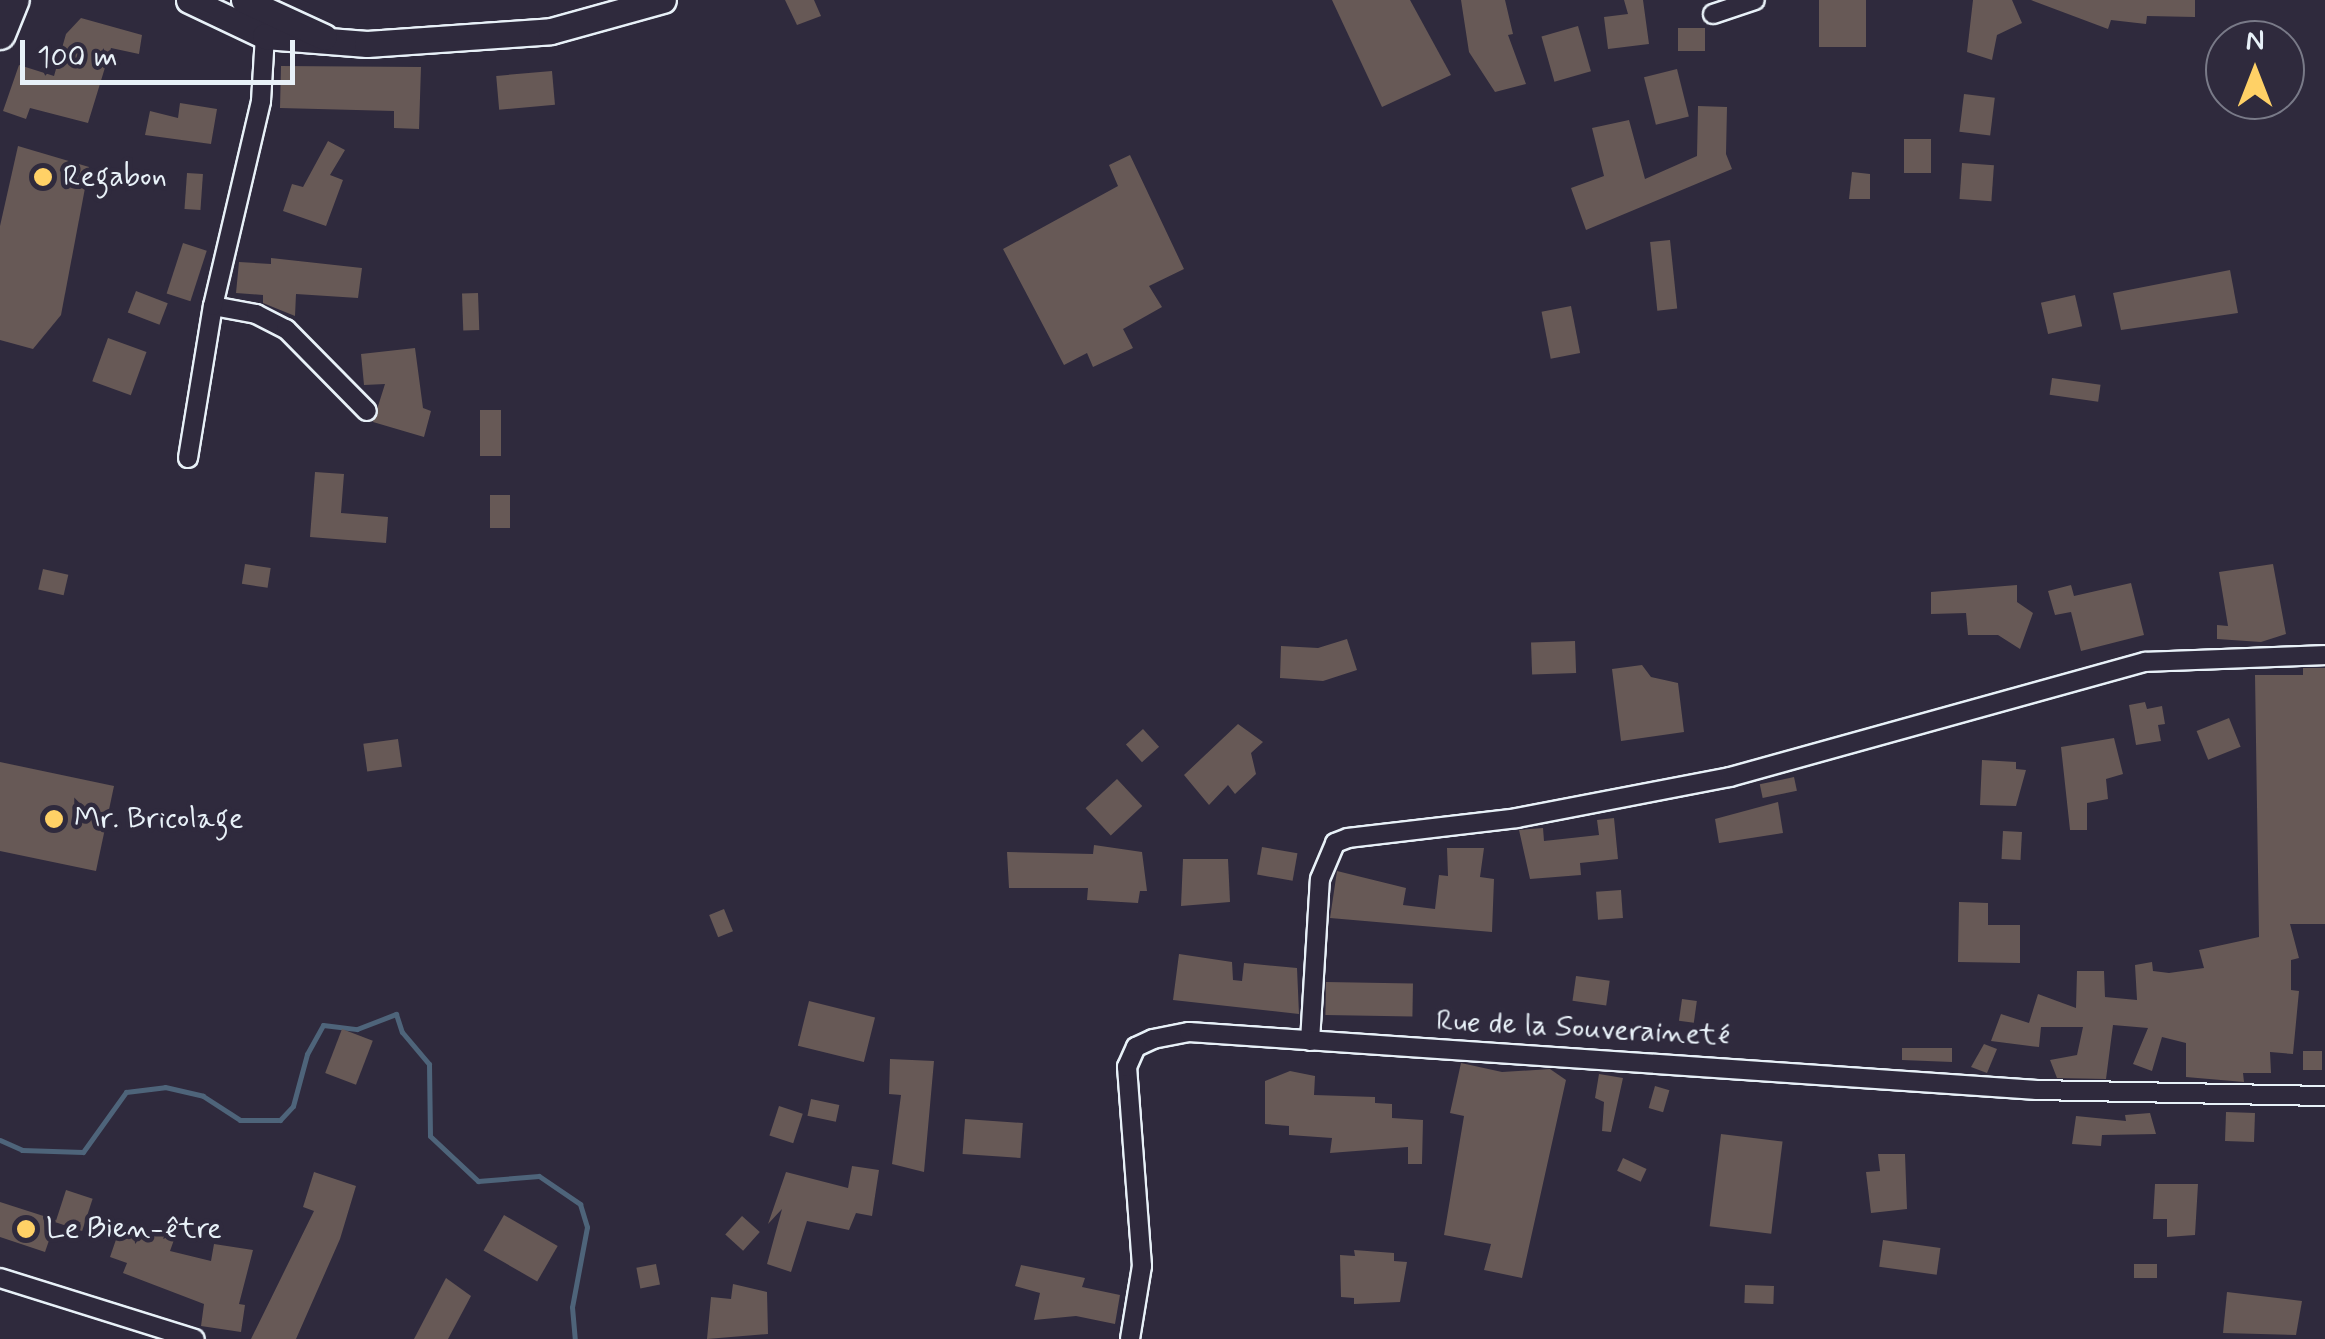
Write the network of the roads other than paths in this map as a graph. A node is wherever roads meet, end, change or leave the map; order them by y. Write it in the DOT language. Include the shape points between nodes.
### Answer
graph roads {
  1 [pos="14,0"];
  2 [pos="190,0"];
  3 [pos="244,0"];
  4 [pos="663,0"];
  5 [pos="1755,0"];
  6 [pos="1713,14"];
  7 [pos="0,34"];
  8 [pos="265,36"];
  9 [pos="329,40"];
  10 [pos="213,306"];
  11 [pos="366,411"];
  12 [pos="188,458"];
  13 [pos="2325,655"];
  14 [pos="1310,1041"];
  15 [pos="2325,1096"];
  16 [pos="0,1278"];
  17 [pos="196,1339"];
  18 [pos="1130,1339"];
  1 -- 7 [label="main road"];
  2 -- 8 [label="street"];
  3 -- 9 [label="street"];
  4 -- 9 [label="street" via="551,31"];
  5 -- 6 [label="street"];
  8 -- 9 [label="street"];
  8 -- 10 [label="street" via="261,101"];
  10 -- 11 [label="street" via="277,323"];
  10 -- 12 [label="street"];
  13 -- 14 [label="street" via="2172,658 1730,777 1517,818 1348,838 1335,844 1320,878"];
  14 -- 15 [label="street, Rue de la Souveraineté" via="1788,1068 2038,1090"];
  14 -- 18 [label="street, Rue de la Souveraineté" via="1189,1032 1136,1047 1126,1067 1125,1103 1142,1266"];
  16 -- 17 [label="street"];
}
